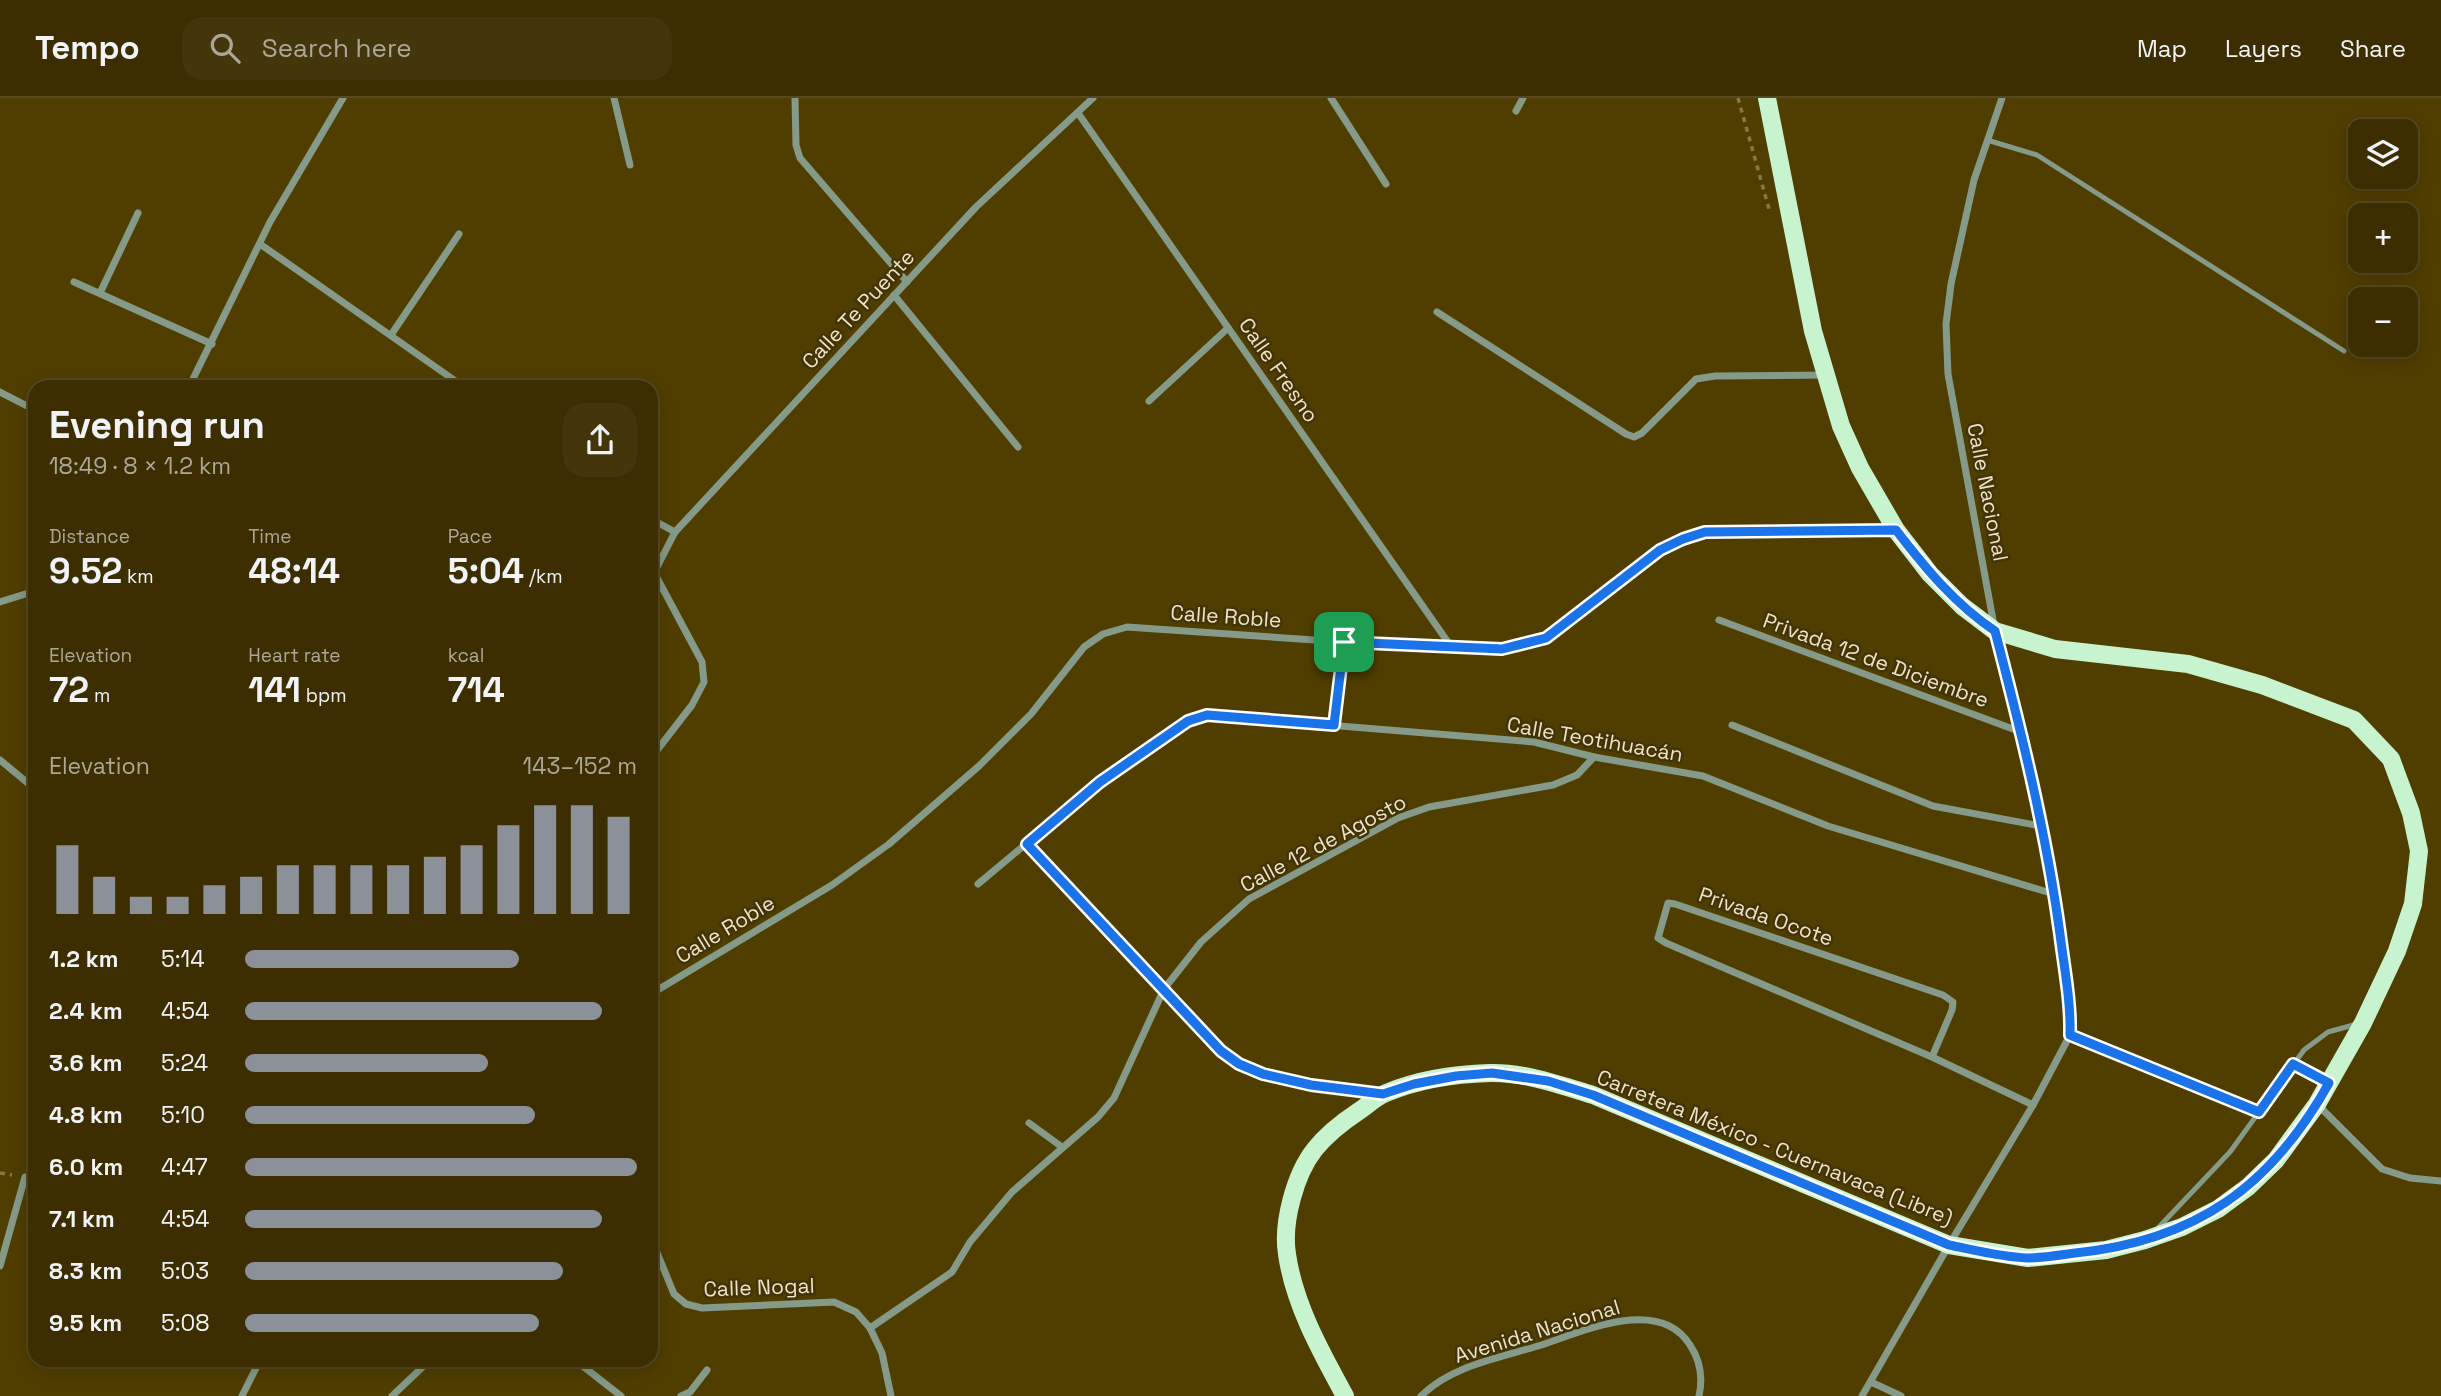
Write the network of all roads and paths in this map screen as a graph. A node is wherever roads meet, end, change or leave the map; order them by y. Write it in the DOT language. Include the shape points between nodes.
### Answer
graph roads {
  1 [pos="343,98"];
  2 [pos="614,98"];
  3 [pos="795,98"];
  4 [pos="1093,98"];
  5 [pos="1331,98"];
  6 [pos="1522,98"];
  7 [pos="1768,98"];
  8 [pos="2002,98"];
  9 [pos="1516,111"];
  10 [pos="1078,113"];
  11 [pos="1987,140"];
  12 [pos="630,165"];
  13 [pos="1386,184"];
  14 [pos="138,213"];
  15 [pos="458,234"];
  16 [pos="260,244"];
  17 [pos="74,282"];
  18 [pos="906,282"];
  19 [pos="100,293"];
  20 [pos="894,295"];
  21 [pos="1437,312"];
  22 [pos="1228,328"];
  23 [pos="391,335"];
  24 [pos="212,344"];
  25 [pos="2344,351"];
  26 [pos="1826,375"];
  27 [pos="193,380"];
  28 [pos="454,380"];
  29 [pos="0,393"];
  30 [pos="1149,401"];
  31 [pos="28,407"];
  32 [pos="1018,447"];
  33 [pos="658,523"];
  34 [pos="1896,530"];
  35 [pos="675,532"];
  36 [pos="658,565"];
  37 [pos="658,580"];
  38 [pos="28,594"];
  39 [pos="0,602"];
  40 [pos="1719,620"];
  41 [pos="1995,631"];
  42 [pos="1344,642"];
  43 [pos="1452,648"];
  44 [pos="1334,725"];
  45 [pos="1732,725"];
  46 [pos="2021,732"];
  47 [pos="658,749"];
  48 [pos="1594,757"];
  49 [pos="0,760"];
  50 [pos="28,783"];
  51 [pos="2041,826"];
  52 [pos="1027,844"];
  53 [pos="978,884"];
  54 [pos="2054,894"];
  55 [pos="1164,989"];
  56 [pos="658,990"];
  57 [pos="2363,1023"];
  58 [pos="2070,1035"];
  59 [pos="1932,1057"];
  60 [pos="2293,1064"];
  61 [pos="2329,1083"];
  62 [pos="1383,1094"];
  63 [pos="2317,1104"];
  64 [pos="2033,1105"];
  65 [pos="2259,1112"];
  66 [pos="1029,1123"];
  67 [pos="1062,1147"];
  68 [pos="28,1177"];
  69 [pos="2441,1181"];
  70 [pos="2145,1240"];
  71 [pos="1949,1245"];
  72 [pos="658,1255"];
  73 [pos="0,1266"];
  74 [pos="870,1328"];
  75 [pos="257,1367"];
  76 [pos="423,1367"];
  77 [pos="584,1367"];
  78 [pos="707,1370"];
  79 [pos="1871,1382"];
  80 [pos="243,1396"];
  81 [pos="392,1396"];
  82 [pos="621,1396"];
  83 [pos="681,1396"];
  84 [pos="891,1396"];
  85 [pos="1345,1396"];
  86 [pos="1421,1396"];
  87 [pos="1699,1396"];
  88 [pos="1861,1396"];
  89 [pos="1901,1396"];
  1 -- 16 [label="street"];
  2 -- 12 [label="street"];
  3 -- 18 [label="street" via="800,158"];
  4 -- 10 [label="street, Calle Te Puente"];
  5 -- 13 [label="street"];
  6 -- 9 [label="street"];
  7 -- 26 [label="main road, Carretera México - Cuernavaca (Libre)" via="1813,331"];
  8 -- 11 [label="street, Calle Nacional"];
  10 -- 18 [label="street, Calle Te Puente" via="976,207"];
  10 -- 22 [label="street, Calle Fresno"];
  11 -- 25 [label="lane" via="2037,155"];
  11 -- 41 [label="street, Calle Nacional" via="1951,284 1946,348"];
  14 -- 19 [label="street"];
  15 -- 23 [label="street"];
  16 -- 23 [label="street"];
  16 -- 24 [label="street"];
  17 -- 19 [label="street"];
  18 -- 20 [label="street, Calle Te Puente"];
  19 -- 24 [label="street"];
  20 -- 32 [label="street"];
  20 -- 35 [label="street, Calle Te Puente"];
  21 -- 26 [label="street" via="1634,437 1696,379"];
  22 -- 30 [label="street"];
  22 -- 43 [label="street, Calle Fresno"];
  23 -- 28 [label="street"];
  24 -- 27 [label="street"];
  26 -- 34 [label="main road, Carretera México - Cuernavaca (Libre)" via="1841,426"];
  29 -- 31 [label="street"];
  33 -- 35 [label="street"];
  34 -- 41 [label="main road, Carretera México - Cuernavaca (Libre)" via="1945,591"];
  34 -- 43 [label="street, Calle Roble" via="1705,532 1660,550 1546,638 1502,649"];
  35 -- 36 [label="street, Calle Te Puente"];
  37 -- 47 [label="street, Calle Te Puente" via="702,662 704,682"];
  38 -- 39 [label="street"];
  40 -- 46 [label="street, Privada 12 de Diciembre"];
  41 -- 46 [label="street, Calle Nacional"];
  41 -- 57 [label="main road, Carretera México - Cuernavaca (Libre)" via="2055,649 2188,664 2262,685 2354,720 2364,730 2391,759 2419,851 2413,904"];
  42 -- 43 [label="street, Calle Roble"];
  42 -- 44 [label="street"];
  42 -- 56 [label="street, Calle Roble" via="1127,626 1103,634 1084,647 1031,714 979,766 889,844 832,885"];
  44 -- 48 [label="street, Calle Teotihuacán" via="1534,741"];
  44 -- 52 [label="street, Calle Teotihuacán" via="1207,715 1188,721 1100,782"];
  45 -- 51 [label="street" via="1933,806"];
  46 -- 51 [label="street, Calle Nacional"];
  48 -- 54 [label="street, Calle Teotihuacán" via="1703,776 1828,827"];
  48 -- 55 [label="street, Calle 12 de Agosto" via="1577,775 1553,785 1429,807 1398,818 1249,900 1201,942"];
  49 -- 50 [label="street"];
  51 -- 54 [label="street, Calle Nacional"];
  52 -- 53 [label="street, Calle Teotihuacán"];
  52 -- 55 [label="street"];
  54 -- 58 [label="street"];
  55 -- 62 [label="street" via="1221,1051 1239,1064 1311,1085"];
  55 -- 67 [label="street, Calle 12 de Agosto" via="1114,1098"];
  57 -- 60 [label="lane" via="2328,1032"];
  57 -- 61 [label="main road, Carretera México - Cuernavaca (Libre)"];
  58 -- 64 [label="street"];
  58 -- 65 [label="lane"];
  59 -- 59 [label="street, Privada Ocote" via="1665,943 1658,938 1665,908 1668,903 1675,904 1943,995 1953,1002 1952,1010"];
  59 -- 64 [label="street, Privada Ocote"];
  60 -- 61 [label="lane"];
  60 -- 65 [label="lane"];
  61 -- 63 [label="main road, Carretera México - Cuernavaca (Libre)"];
  62 -- 71 [label="main road, Carretera México - Cuernavaca (Libre)" via="1414,1084 1492,1073 1548,1081 1593,1095"];
  62 -- 85 [label="main road, Carretera México - Cuernavaca (Libre)" via="1314,1149 1293,1193 1286,1225 1287,1254 1298,1298"];
  63 -- 69 [label="street" via="2382,1169"];
  63 -- 70 [label="main road, Carretera México - Cuernavaca (Libre)" via="2276,1160 2248,1187 2218,1209"];
  64 -- 71 [label="street"];
  65 -- 70 [label="lane" via="2230,1152"];
  66 -- 67 [label="street"];
  67 -- 74 [label="street, Calle 12 de Agosto" via="1012,1192 970,1242 952,1272"];
  68 -- 73 [label="street"];
  70 -- 71 [label="main road, Carretera México - Cuernavaca (Libre)" via="2106,1250 2028,1258"];
  71 -- 79 [label="street"];
  72 -- 74 [label="street, Calle Nogal" via="674,1294 686,1304 702,1308 834,1302 856,1312"];
  74 -- 84 [label="street, Calle Nogal" via="882,1353"];
  75 -- 80 [label="street"];
  76 -- 81 [label="street"];
  77 -- 82 [label="street"];
  78 -- 83 [label="street" via="690,1392"];
  79 -- 88 [label="street"];
  79 -- 89 [label="street"];
  86 -- 87 [label="street, Avenida Nacional" via="1438,1381 1469,1367 1612,1322 1644,1319 1668,1323 1684,1335 1697,1356 1702,1384"];
}
